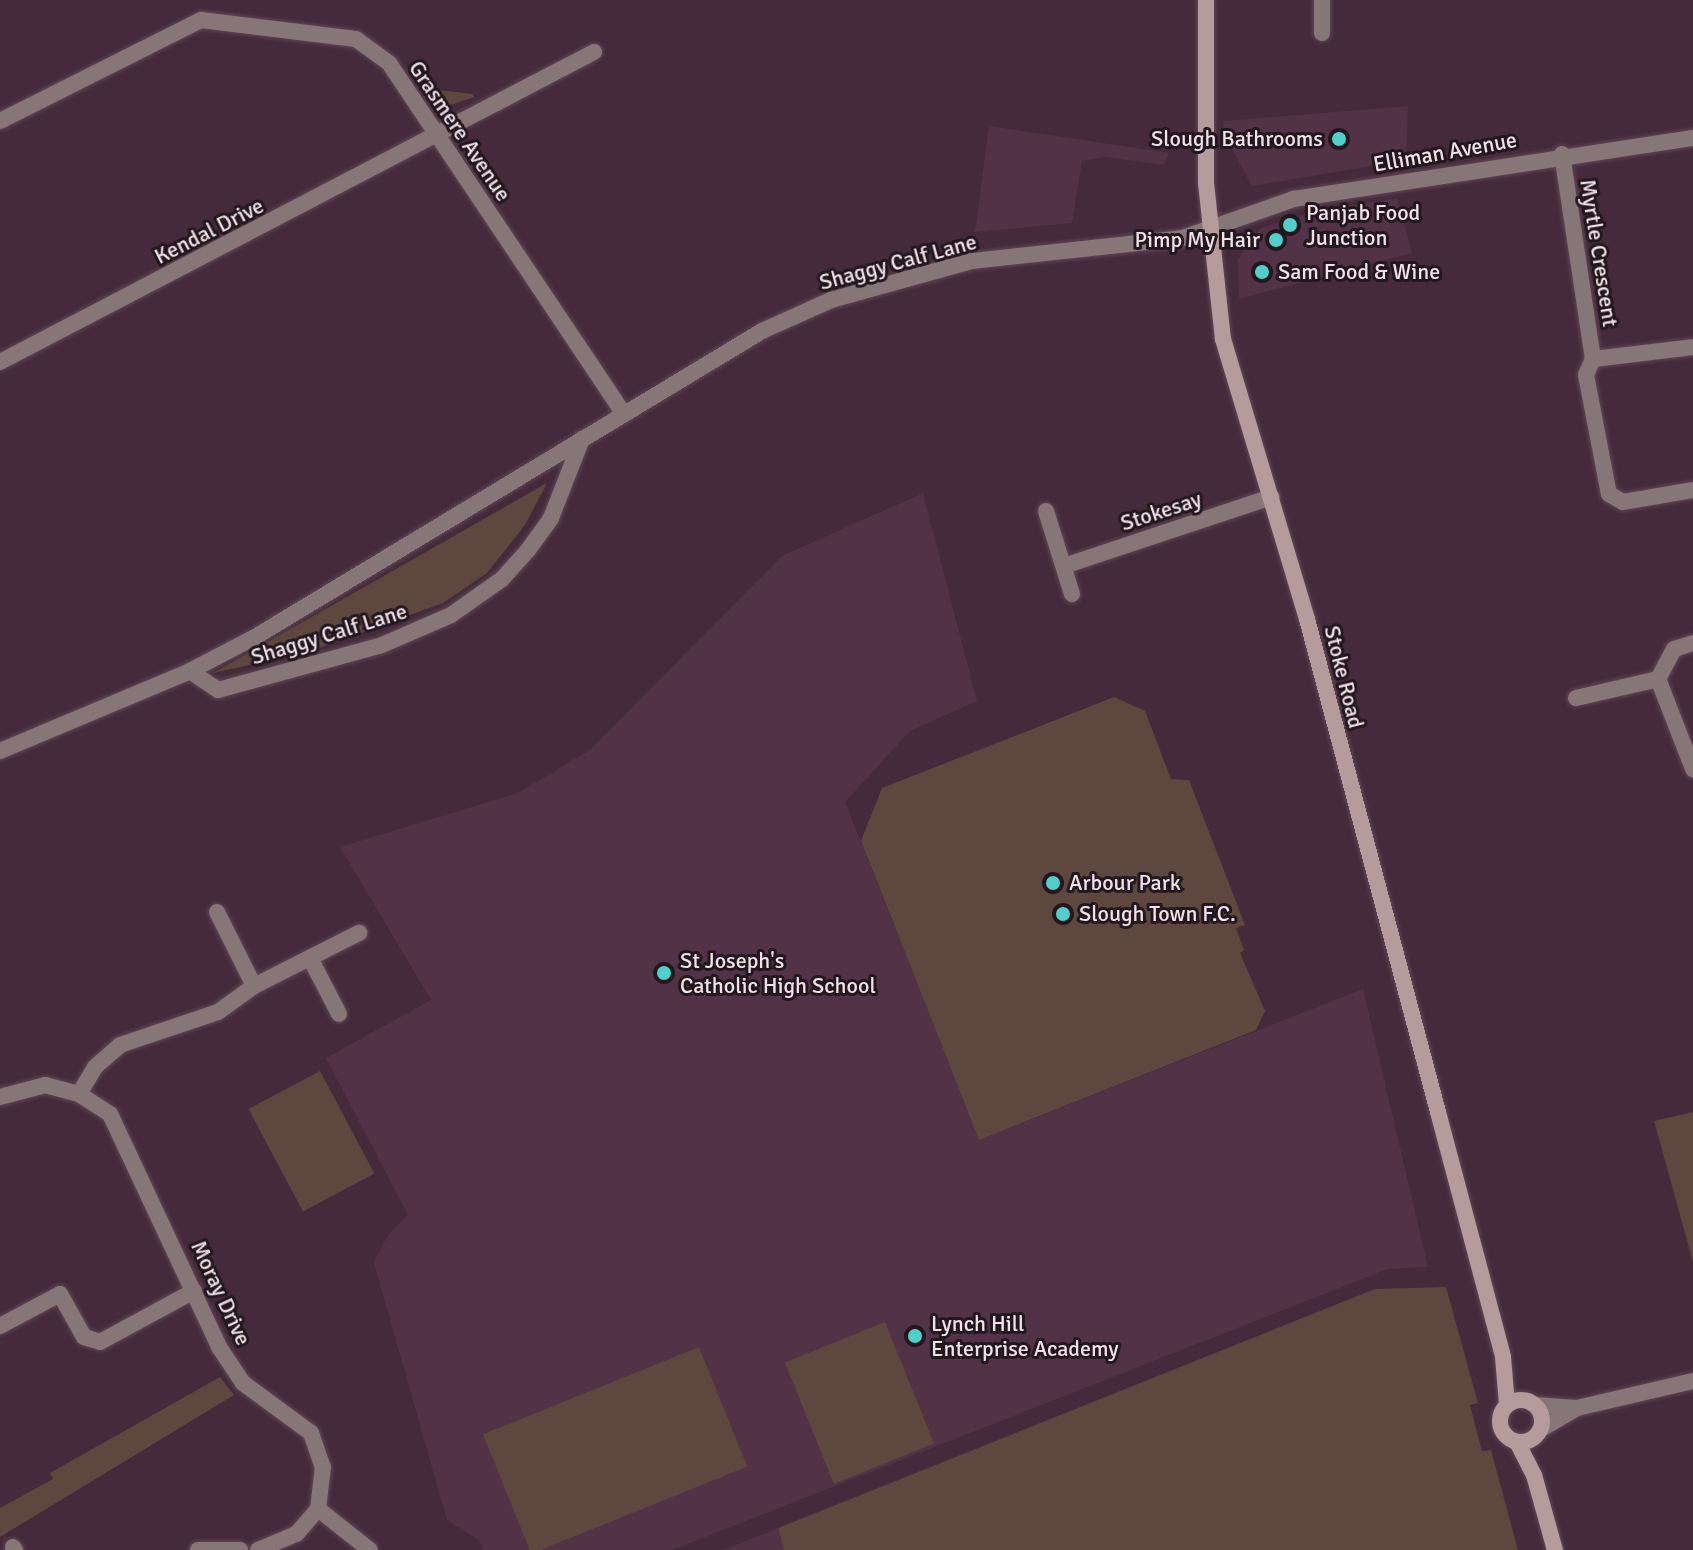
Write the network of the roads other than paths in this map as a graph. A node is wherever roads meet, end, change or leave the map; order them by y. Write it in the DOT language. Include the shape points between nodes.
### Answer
graph roads {
  1 [pos="1206,0"];
  2 [pos="1322,0"];
  3 [pos="1322,33"];
  4 [pos="594,52"];
  5 [pos="0,121"];
  6 [pos="438,138"];
  7 [pos="1693,138"];
  8 [pos="1562,154"];
  9 [pos="1209,230"];
  10 [pos="1693,347"];
  11 [pos="1593,359"];
  12 [pos="0,362"];
  13 [pos="624,414"];
  14 [pos="582,439"];
  15 [pos="1693,490"];
  16 [pos="1272,497"];
  17 [pos="1046,511"];
  18 [pos="1064,566"];
  19 [pos="1072,594"];
  20 [pos="1693,643"];
  21 [pos="190,671"];
  22 [pos="1658,679"];
  23 [pos="1576,698"];
  24 [pos="0,751"];
  25 [pos="1693,769"];
  26 [pos="217,912"];
  27 [pos="359,933"];
  28 [pos="310,958"];
  29 [pos="254,986"];
  30 [pos="339,1014"];
  31 [pos="79,1094"];
  32 [pos="0,1097"];
  33 [pos="194,1291"];
  34 [pos="0,1326"];
  35 [pos="1503,1357"];
  36 [pos="1693,1381"];
  37 [pos="1530,1402"];
  38 [pos="1507,1405"];
  39 [pos="1577,1408"];
  40 [pos="1540,1431"];
  41 [pos="1517,1442"];
  42 [pos="1534,1475"];
  43 [pos="318,1509"];
  44 [pos="198,1550"];
  45 [pos="240,1550"];
  46 [pos="258,1550"];
  47 [pos="370,1550"];
  48 [pos="1555,1550"];
  1 -- 9 [label="main road, Stoke Road"];
  2 -- 3 [label="street"];
  4 -- 6 [label="street, Kendal Drive"];
  5 -- 6 [label="street, Grasmere Avenue" via="175,30 219,20 356,39 389,63"];
  6 -- 12 [label="street, Kendal Drive"];
  6 -- 13 [label="street, Grasmere Avenue"];
  7 -- 8 [label="street, Elliman Avenue"];
  8 -- 9 [label="street, Elliman Avenue" via="1294,199"];
  8 -- 11 [label="street, Myrtle Crescent"];
  9 -- 13 [label="street, Shaggy Calf Lane" via="1146,243 972,261 831,300 762,331"];
  9 -- 16 [label="main road, Stoke Road" via="1223,339"];
  10 -- 11 [label="street, Myrtle Crescent"];
  11 -- 15 [label="street, Myrtle Crescent" via="1586,375 1609,494 1623,502"];
  13 -- 14 [label="street, Shaggy Calf Lane"];
  14 -- 21 [label="street, Shaggy Calf Lane" via="442,527"];
  14 -- 21 [label="street, Shaggy Calf Lane" via="551,518 528,550 502,579 451,615 382,645 218,690"];
  16 -- 18 [label="street, Stokesay"];
  16 -- 35 [label="main road, Stoke Road"];
  17 -- 18 [label="street"];
  18 -- 19 [label="street"];
  20 -- 22 [label="street" via="1674,649"];
  21 -- 24 [label="street, Shaggy Calf Lane"];
  22 -- 23 [label="street"];
  22 -- 25 [label="street"];
  26 -- 29 [label="street"];
  27 -- 28 [label="street"];
  28 -- 29 [label="street"];
  28 -- 30 [label="street"];
  29 -- 31 [label="street" via="218,1012 120,1045 95,1067"];
  31 -- 32 [label="street, Moray Drive" via="45,1085"];
  31 -- 33 [label="street, Moray Drive" via="110,1114"];
  33 -- 34 [label="street" via="100,1342 84,1337 60,1294"];
  33 -- 43 [label="street, Moray Drive" via="219,1347 243,1383 311,1433 323,1467"];
  35 -- 37 [label="main road, Stoke Road"];
  35 -- 38 [label="main road, Stoke Road"];
  36 -- 39 [label="street"];
  37 -- 38 [label="main road"];
  37 -- 39 [label="street"];
  37 -- 40 [label="main road"];
  38 -- 41 [label="main road" via="1500,1423 1506,1436"];
  39 -- 40 [label="street"];
  40 -- 41 [label="main road"];
  40 -- 42 [label="main road"];
  41 -- 42 [label="main road"];
  42 -- 48 [label="main road"];
  43 -- 46 [label="street" via="296,1534"];
  43 -- 47 [label="street"];
  44 -- 45 [label="street"];
}
